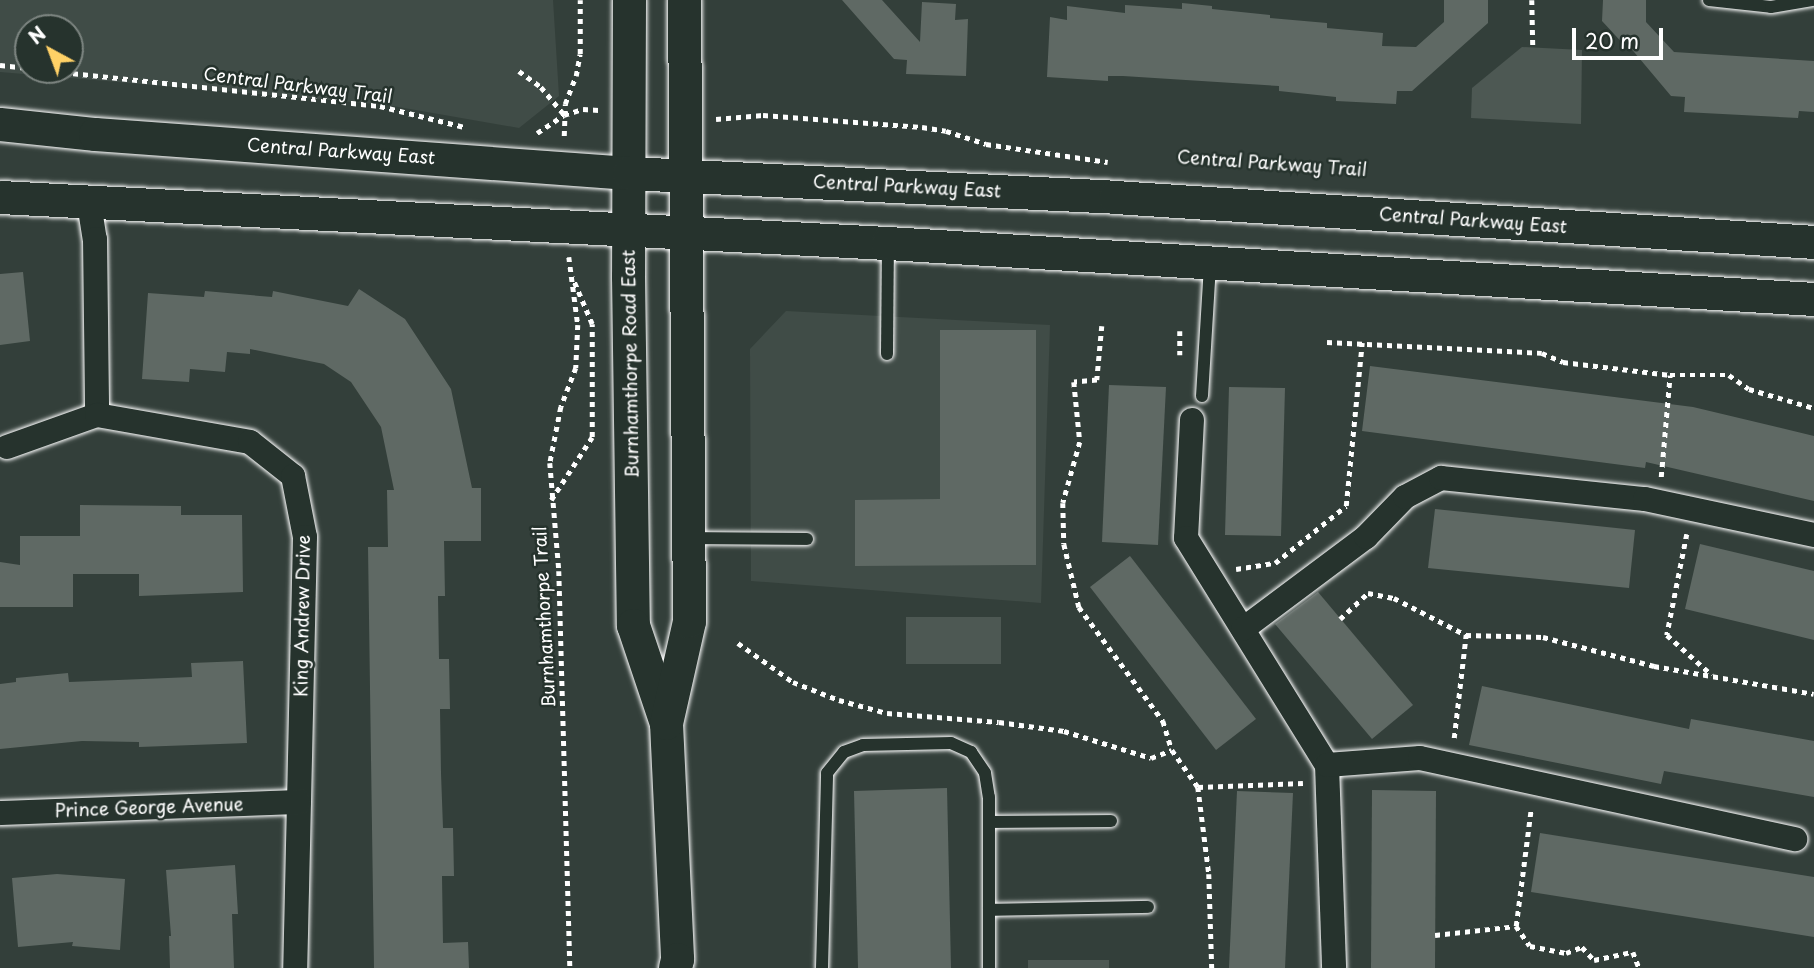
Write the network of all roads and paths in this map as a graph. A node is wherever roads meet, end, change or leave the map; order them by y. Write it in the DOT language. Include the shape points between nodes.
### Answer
graph roads {
  1 [pos="580,0"];
  2 [pos="629,0"];
  3 [pos="684,0"];
  4 [pos="1532,0"];
  5 [pos="1709,0"];
  6 [pos="1813,0"];
  7 [pos="1533,48"];
  8 [pos="519,71"];
  9 [pos="84,74"];
  10 [pos="583,109"];
  11 [pos="564,114"];
  12 [pos="732,120"];
  13 [pos="0,124"];
  14 [pos="472,128"];
  15 [pos="563,129"];
  16 [pos="531,136"];
  17 [pos="1112,163"];
  18 [pos="629,173"];
  19 [pos="686,175"];
  20 [pos="0,198"];
  21 [pos="89,203"];
  22 [pos="628,232"];
  23 [pos="687,233"];
  24 [pos="1814,242"];
  25 [pos="888,243"];
  26 [pos="1210,263"];
  27 [pos="1814,299"];
  28 [pos="1102,326"];
  29 [pos="1327,342"];
  30 [pos="1362,343"];
  31 [pos="887,354"];
  32 [pos="1670,375"];
  33 [pos="1202,396"];
  34 [pos="1814,408"];
  35 [pos="97,415"];
  36 [pos="1192,420"];
  37 [pos="7,447"];
  38 [pos="551,500"];
  39 [pos="1659,502"];
  40 [pos="1692,509"];
  41 [pos="1814,535"];
  42 [pos="689,538"];
  43 [pos="807,539"];
  44 [pos="1208,574"];
  45 [pos="1340,619"];
  46 [pos="1243,629"];
  47 [pos="1466,635"];
  48 [pos="738,643"];
  49 [pos="1713,676"];
  50 [pos="1814,694"];
  51 [pos="666,723"];
  52 [pos="1172,750"];
  53 [pos="1327,765"];
  54 [pos="1451,765"];
  55 [pos="1535,783"];
  56 [pos="1290,784"];
  57 [pos="1199,788"];
  58 [pos="299,802"];
  59 [pos="0,813"];
  60 [pos="1111,821"];
  61 [pos="992,822"];
  62 [pos="1795,839"];
  63 [pos="1147,907"];
  64 [pos="989,910"];
  65 [pos="1517,926"];
  66 [pos="1435,934"];
  67 [pos="678,965"];
  68 [pos="295,968"];
  69 [pos="570,968"];
  70 [pos="822,968"];
  71 [pos="989,968"];
  72 [pos="1212,968"];
  73 [pos="1334,968"];
  74 [pos="1639,968"];
  1 -- 11 [label="path" via="580,54"];
  2 -- 18 [label="street, Burnhamthorpe Road East"];
  3 -- 19 [label="street, Burnhamthorpe Road East"];
  4 -- 7 [label="path"];
  5 -- 6 [label="lane" via="1771,7"];
  8 -- 11 [label="path"];
  9 -- 14 [label="path, Central Parkway Trail" via="380,106"];
  10 -- 11 [label="path"];
  11 -- 15 [label="path"];
  11 -- 16 [label="path"];
  12 -- 17 [label="path" via="764,115 922,127 986,144"];
  13 -- 18 [label="street, Central Parkway East"];
  18 -- 19 [label="street, Central Parkway East"];
  18 -- 22 [label="street, Burnhamthorpe Road East"];
  19 -- 23 [label="street, Burnhamthorpe Road East"];
  19 -- 24 [label="street, Central Parkway East"];
  20 -- 21 [label="street"];
  21 -- 22 [label="street"];
  21 -- 35 [label="street" via="95,239"];
  22 -- 23 [label="street"];
  22 -- 51 [label="street, Burnhamthorpe Road East" via="633,625"];
  23 -- 25 [label="street"];
  23 -- 42 [label="street, Burnhamthorpe Road East"];
  25 -- 26 [label="street"];
  25 -- 31 [label="lane"];
  26 -- 27 [label="street"];
  26 -- 33 [label="lane"];
  28 -- 52 [label="path" via="1097,380 1074,382 1080,442 1063,502 1064,544 1079,607 1163,722"];
  29 -- 30 [label="path"];
  30 -- 32 [label="path" via="1542,353 1563,362"];
  30 -- 44 [label="path" via="1346,506 1275,562"];
  32 -- 34 [label="path" via="1730,374 1749,389"];
  32 -- 39 [label="path"];
  35 -- 37 [label="street"];
  35 -- 58 [label="street, King Andrew Drive" via="250,442 293,476 305,537"];
  36 -- 44 [label="street" via="1186,538"];
  38 -- 38 [label="path, Burnhamthorpe Trail" via="554,434 578,349 569,270 592,324 592,437"];
  38 -- 69 [label="path, Burnhamthorpe Trail" via="559,571"];
  39 -- 40 [label="street"];
  39 -- 46 [label="street" via="1441,478 1405,497 1366,537"];
  40 -- 41 [label="street"];
  40 -- 49 [label="path" via="1667,635"];
  42 -- 43 [label="lane"];
  42 -- 51 [label="street, Burnhamthorpe Road East" via="690,621"];
  44 -- 46 [label="street"];
  45 -- 47 [label="path" via="1368,593 1394,598"];
  46 -- 53 [label="street"];
  47 -- 49 [label="path" via="1543,637"];
  47 -- 54 [label="path"];
  48 -- 52 [label="path" via="793,682 887,713 1064,731 1151,758"];
  49 -- 50 [label="path"];
  51 -- 67 [label="street, Burnhamthorpe Road East"];
  52 -- 57 [label="path"];
  53 -- 54 [label="street" via="1420,758"];
  53 -- 73 [label="street"];
  54 -- 55 [label="street"];
  55 -- 62 [label="street"];
  55 -- 65 [label="path"];
  56 -- 57 [label="path"];
  57 -- 72 [label="path" via="1209,874"];
  58 -- 59 [label="street, Prince George Avenue"];
  58 -- 68 [label="street, King Andrew Drive"];
  60 -- 61 [label="lane"];
  61 -- 64 [label="lane"];
  61 -- 70 [label="lane" via="985,773 971,752 951,743 863,745 844,751 827,773"];
  63 -- 64 [label="lane"];
  64 -- 71 [label="lane"];
  65 -- 66 [label="path"];
  65 -- 74 [label="path" via="1530,946 1566,953 1583,947 1594,960 1633,952"];
}
